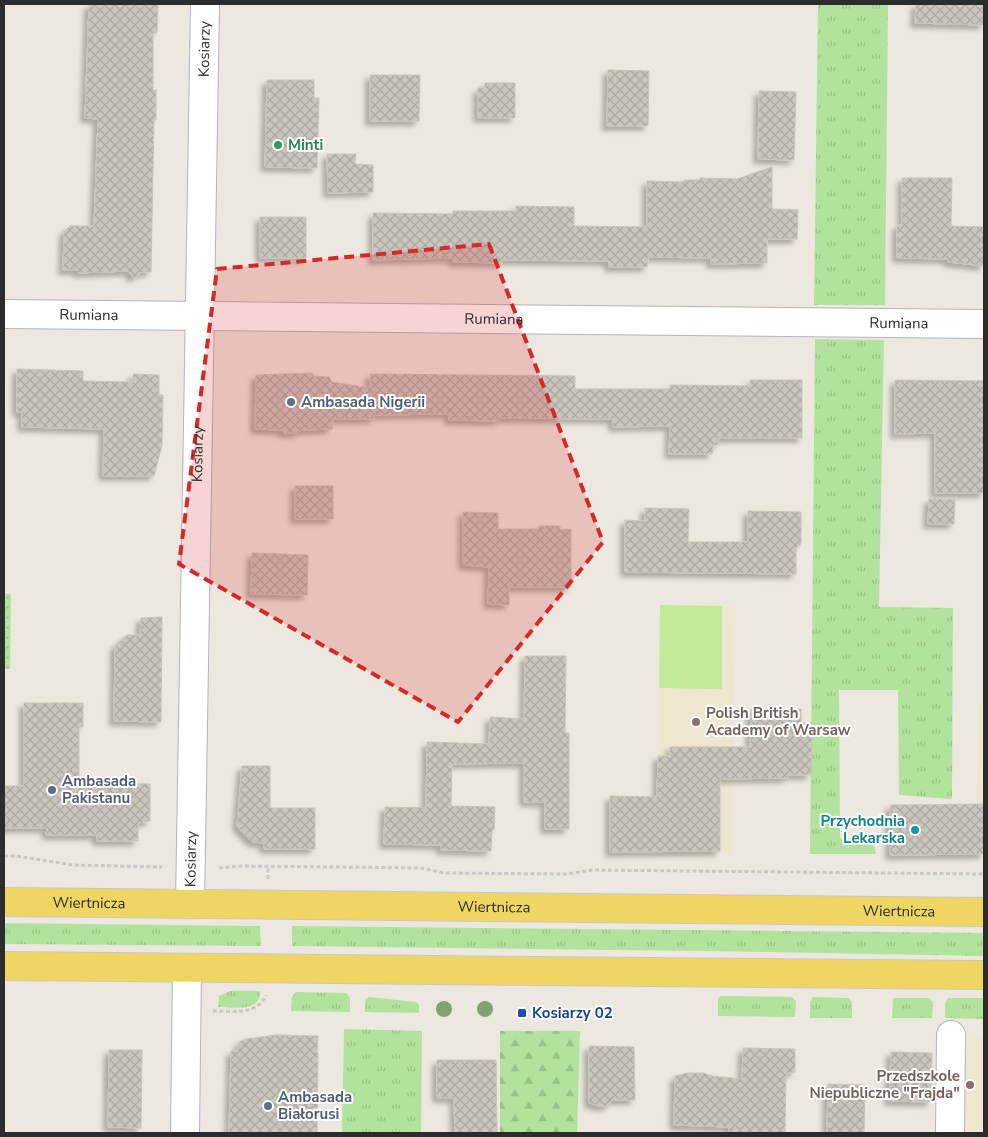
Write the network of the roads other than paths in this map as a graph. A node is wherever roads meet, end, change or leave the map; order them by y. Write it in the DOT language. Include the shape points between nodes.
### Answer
graph roads {
  1 [pos="205,4"];
  2 [pos="4,314"];
  3 [pos="201,317"];
  4 [pos="984,324"];
  5 [pos="4,902"];
  6 [pos="190,904"];
  7 [pos="984,912"];
  8 [pos="4,966"];
  9 [pos="187,968"];
  10 [pos="984,975"];
  11 [pos="951,1035"];
  12 [pos="185,1133"];
  13 [pos="950,1133"];
  1 -- 3 [label="street, Kosiarzy"];
  2 -- 3 [label="street, Rumiana"];
  3 -- 4 [label="street, Rumiana"];
  3 -- 6 [label="street, Kosiarzy"];
  5 -- 6 [label="main road, Wiertnicza"];
  6 -- 7 [label="main road, Wiertnicza"];
  8 -- 9 [label="main road"];
  9 -- 10 [label="main road"];
  9 -- 12 [label="street"];
  11 -- 13 [label="street"];
}
